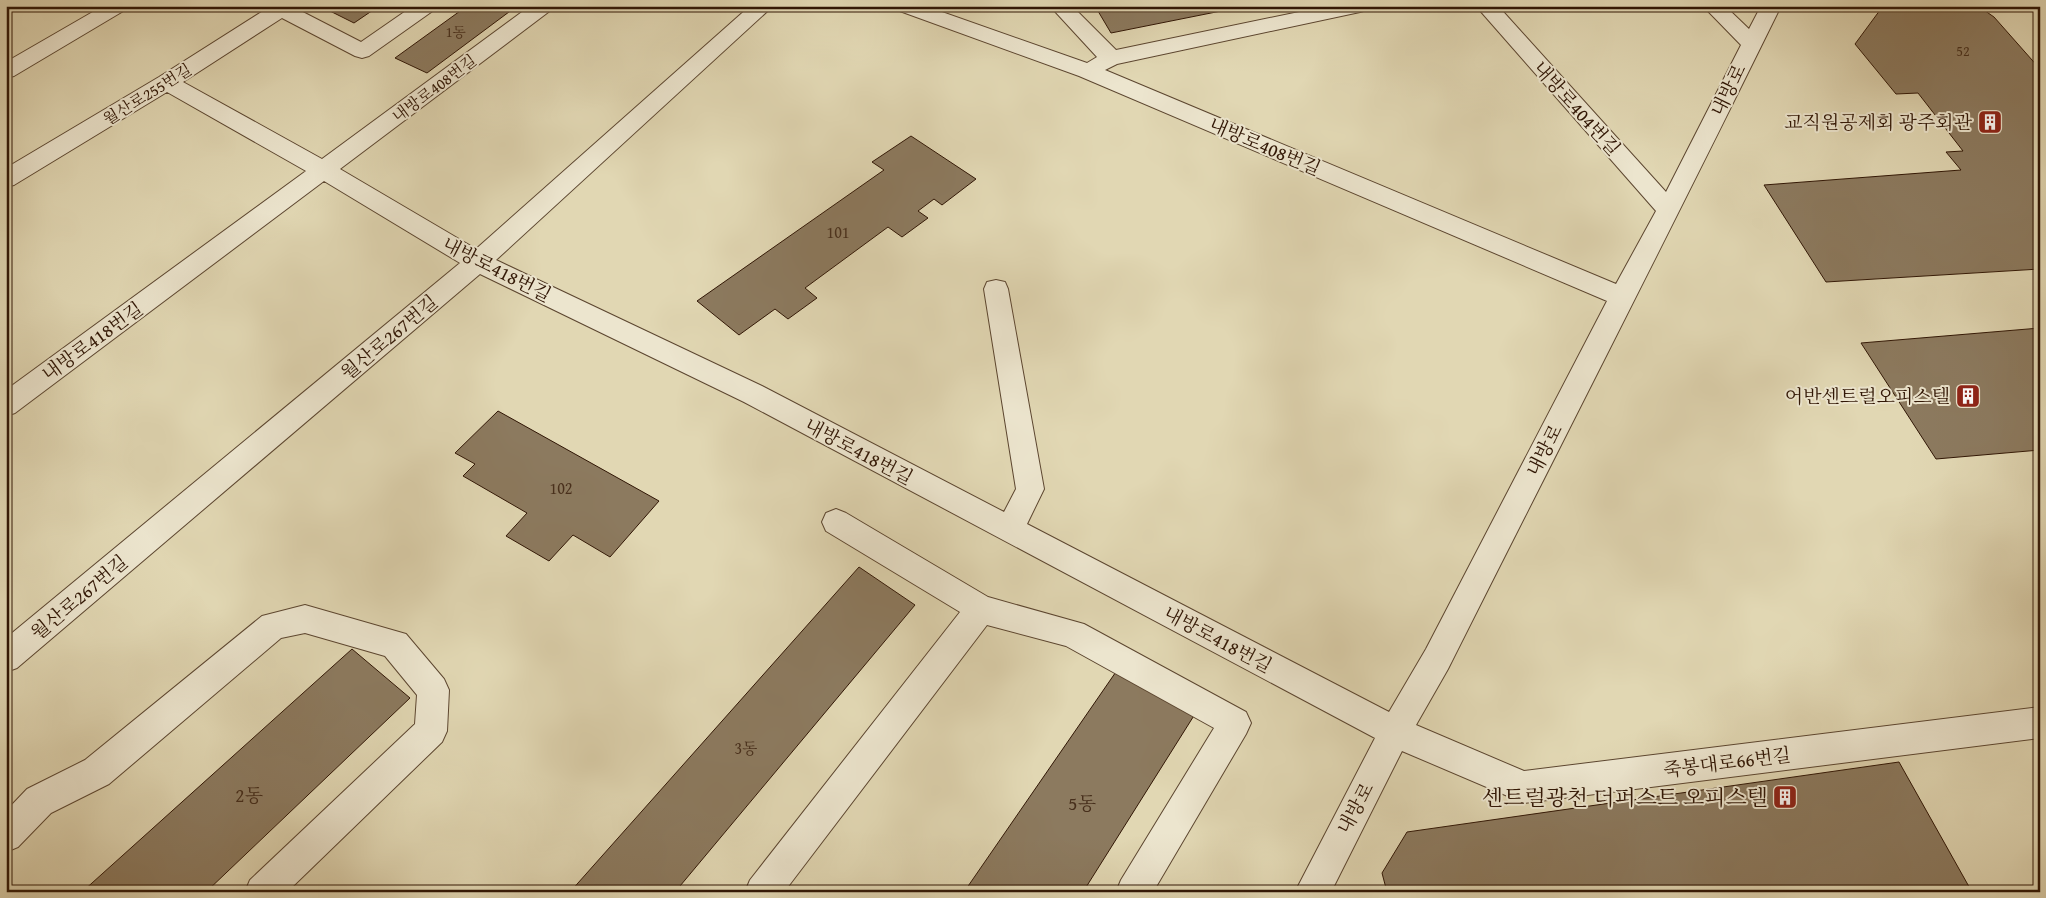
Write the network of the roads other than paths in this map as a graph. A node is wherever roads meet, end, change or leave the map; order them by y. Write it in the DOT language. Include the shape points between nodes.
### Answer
graph roads {
  1 [pos="118,6"];
  2 [pos="426,6"];
  3 [pos="544,6"];
  4 [pos="763,6"];
  5 [pos="904,6"];
  6 [pos="1060,6"];
  7 [pos="1360,6"];
  8 [pos="1486,6"];
  9 [pos="1713,6"];
  10 [pos="1771,6"];
  11 [pos="283,8"];
  12 [pos="1751,43"];
  13 [pos="1112,58"];
  14 [pos="6,71"];
  15 [pos="1087,71"];
  16 [pos="167,82"];
  17 [pos="323,170"];
  18 [pos="6,179"];
  19 [pos="1669,210"];
  20 [pos="478,262"];
  21 [pos="996,289"];
  22 [pos="1622,297"];
  23 [pos="6,405"];
  24 [pos="836,522"];
  25 [pos="1010,530"];
  26 [pos="981,609"];
  27 [pos="6,658"];
  28 [pos="2040,722"];
  29 [pos="1395,732"];
  30 [pos="6,835"];
  31 [pos="262,892"];
  32 [pos="762,892"];
  33 [pos="1133,892"];
  34 [pos="1312,892"];
  1 -- 14 [label="street"];
  2 -- 11 [label="street" via="362,51"];
  3 -- 17 [label="street, 내방로408번길"];
  4 -- 20 [label="street, 월산로267번길"];
  5 -- 15 [label="street, 내방로408번길"];
  6 -- 13 [label="street"];
  7 -- 13 [label="street"];
  8 -- 19 [label="street, 내방로404번길"];
  9 -- 12 [label="street"];
  10 -- 12 [label="street, 내방로"];
  11 -- 16 [label="street, 월산로255번길"];
  12 -- 19 [label="street, 내방로"];
  13 -- 15 [label="street"];
  15 -- 22 [label="street, 내방로408번길"];
  16 -- 17 [label="street, 내방로418번길"];
  16 -- 18 [label="street, 월산로255번길"];
  17 -- 20 [label="street, 내방로418번길"];
  17 -- 23 [label="street, 내방로418번길"];
  19 -- 22 [label="street, 내방로"];
  20 -- 25 [label="street, 내방로418번길" via="753,394"];
  20 -- 27 [label="street, 월산로267번길"];
  21 -- 25 [label="street" via="1030,489"];
  22 -- 29 [label="street, 내방로" via="1437,659"];
  24 -- 26 [label="street"];
  25 -- 29 [label="street, 내방로418번길"];
  26 -- 32 [label="street"];
  26 -- 33 [label="street" via="1073,634 1235,723"];
  28 -- 29 [label="street, 죽봉대로66번길" via="1524,787"];
  29 -- 34 [label="street, 내방로"];
  30 -- 31 [label="street" via="39,801 97,772 273,626 305,620 395,644 433,690 431,731"];
}
